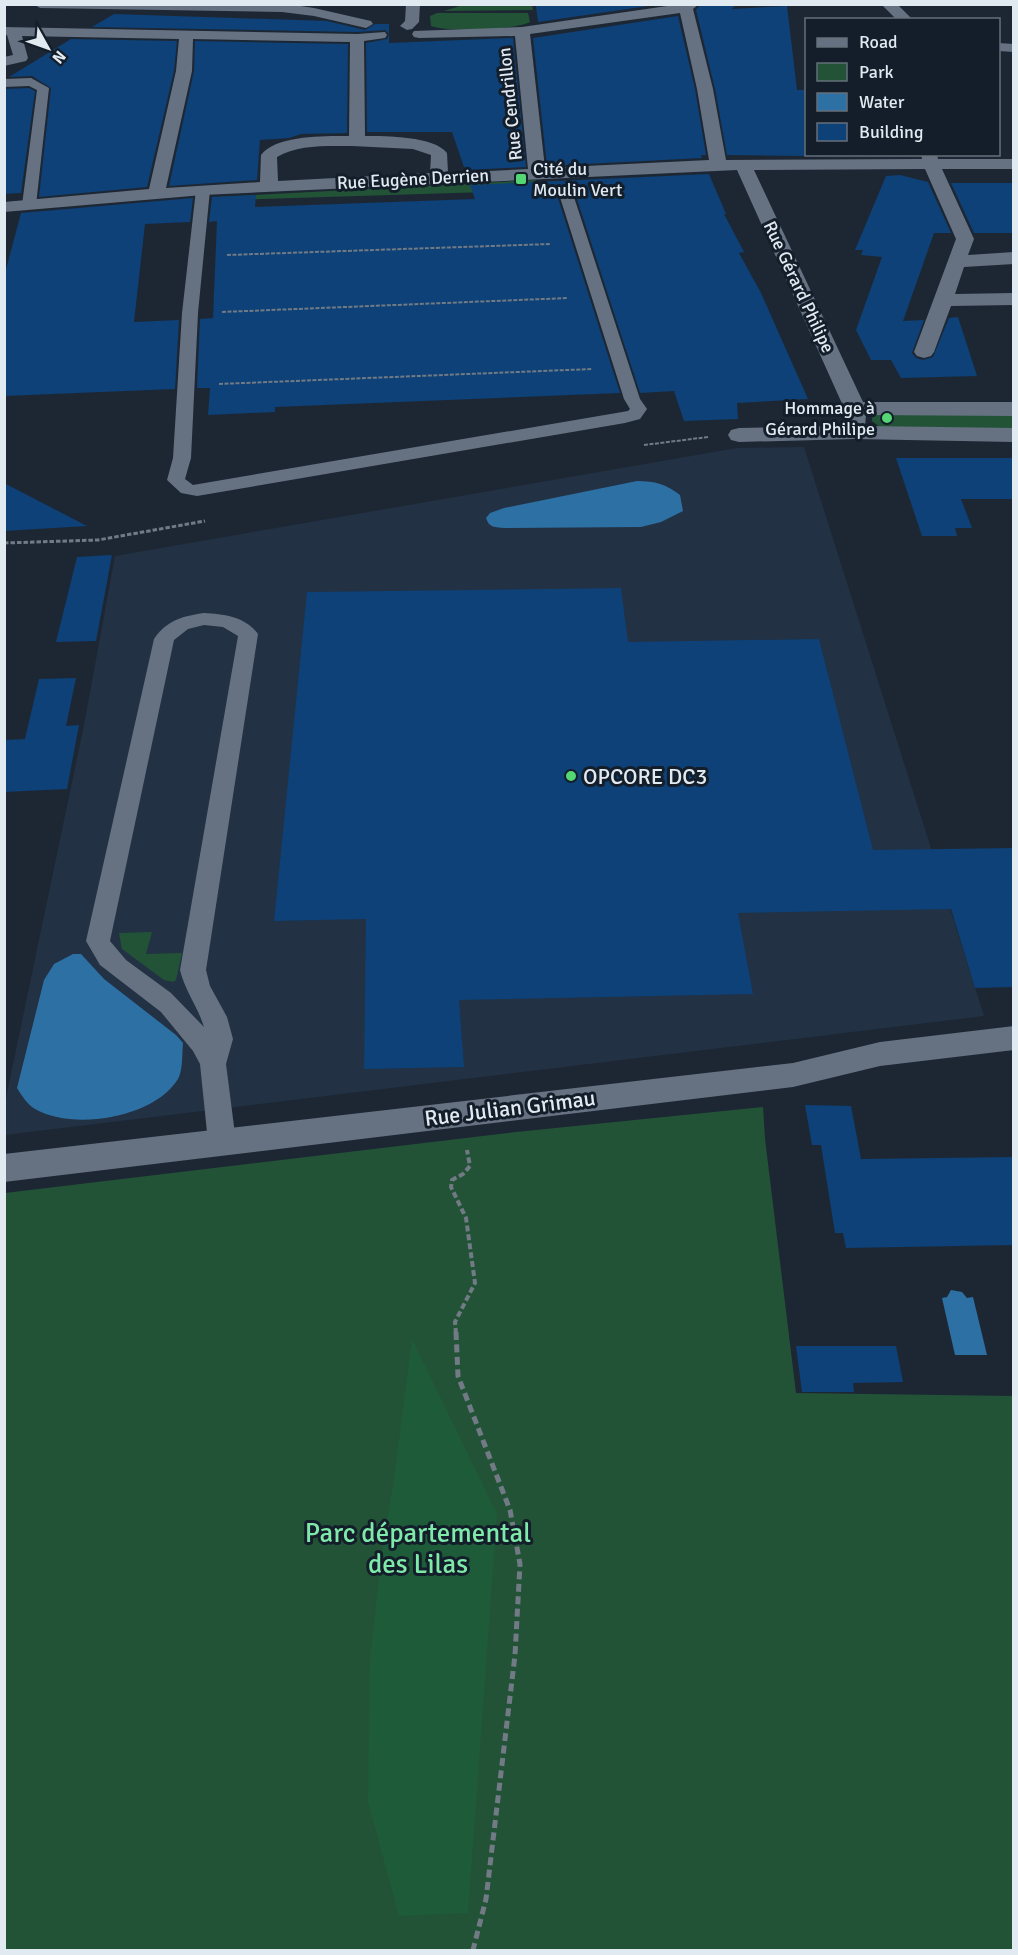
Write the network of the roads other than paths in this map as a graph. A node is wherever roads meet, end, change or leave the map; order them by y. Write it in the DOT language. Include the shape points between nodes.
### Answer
graph roads {
  1 [pos="40,4"];
  2 [pos="413,4"];
  3 [pos="888,4"];
  4 [pos="283,6"];
  5 [pos="689,6"];
  6 [pos="628,10"];
  7 [pos="904,18"];
  8 [pos="413,30"];
  9 [pos="9,31"];
  10 [pos="382,31"];
  11 [pos="522,31"];
  12 [pos="186,35"];
  13 [pos="357,38"];
  14 [pos="4,62"];
  15 [pos="4,83"];
  16 [pos="357,142"];
  17 [pos="930,159"];
  18 [pos="1014,164"];
  19 [pos="718,165"];
  20 [pos="743,165"];
  21 [pos="537,173"];
  22 [pos="439,178"];
  23 [pos="268,186"];
  24 [pos="203,190"];
  25 [pos="565,191"];
  26 [pos="158,193"];
  27 [pos="29,205"];
  28 [pos="4,207"];
  29 [pos="1014,258"];
  30 [pos="988,260"];
  31 [pos="956,262"];
  32 [pos="1014,287"];
  33 [pos="1014,299"];
  34 [pos="942,300"];
  35 [pos="924,352"];
  36 [pos="855,408"];
  37 [pos="1014,409"];
  38 [pos="854,432"];
  39 [pos="739,435"];
  40 [pos="1014,435"];
  41 [pos="1014,1038"];
  42 [pos="213,1064"];
  43 [pos="222,1142"];
  44 [pos="4,1168"];
  1 -- 4 [label="street"];
  2 -- 8 [label="street"];
  3 -- 7 [label="street"];
  4 -- 10 [label="street"];
  5 -- 6 [label="street"];
  5 -- 19 [label="street"];
  6 -- 11 [label="street" via="562,19"];
  8 -- 10 [label="street"];
  8 -- 11 [label="street"];
  9 -- 12 [label="street"];
  9 -- 14 [label="street" via="21,58"];
  10 -- 13 [label="street"];
  11 -- 21 [label="street, Rue Cendrillon"];
  12 -- 13 [label="street"];
  12 -- 26 [label="street" via="184,70"];
  13 -- 16 [label="street"];
  15 -- 27 [label="lane" via="31,82 43,88"];
  16 -- 22 [label="street" via="407,142 435,149 439,153"];
  16 -- 23 [label="street" via="300,143 274,151 268,159"];
  17 -- 18 [label="street, Rue Eugène Derrien"];
  17 -- 20 [label="street, Rue Eugène Derrien"];
  17 -- 31 [label="street" via="964,239"];
  19 -- 20 [label="street, Rue Eugène Derrien"];
  19 -- 21 [label="street, Rue Eugène Derrien"];
  20 -- 36 [label="street, Rue Gérard Philipe"];
  21 -- 22 [label="street, Rue Eugène Derrien"];
  22 -- 23 [label="street, Rue Eugène Derrien"];
  23 -- 24 [label="street, Rue Eugène Derrien"];
  24 -- 25 [label="lane" via="190,313 182,458 176,480 197,491 634,414 639,409 632,399"];
  24 -- 26 [label="street, Rue Eugène Derrien"];
  26 -- 27 [label="street, Rue Eugène Derrien"];
  27 -- 28 [label="street, Rue Eugène Derrien"];
  29 -- 30 [label="street"];
  30 -- 31 [label="street"];
  30 -- 32 [label="street"];
  31 -- 34 [label="street"];
  33 -- 34 [label="street"];
  34 -- 35 [label="street"];
  36 -- 37 [label="street"];
  36 -- 38 [label="street, Rue Gérard Philipe"];
  38 -- 39 [label="street"];
  38 -- 40 [label="street"];
  41 -- 43 [label="street, Rue Julian Grimau" via="880,1054 793,1075"];
  42 -- 42 [label="lane" via="187,1024 111,960 98,940 164,639 184,623 199,620 228,622 248,634 193,969 219,1039"];
  42 -- 43 [label="lane"];
  43 -- 44 [label="street, Rue Julian Grimau"];
}
